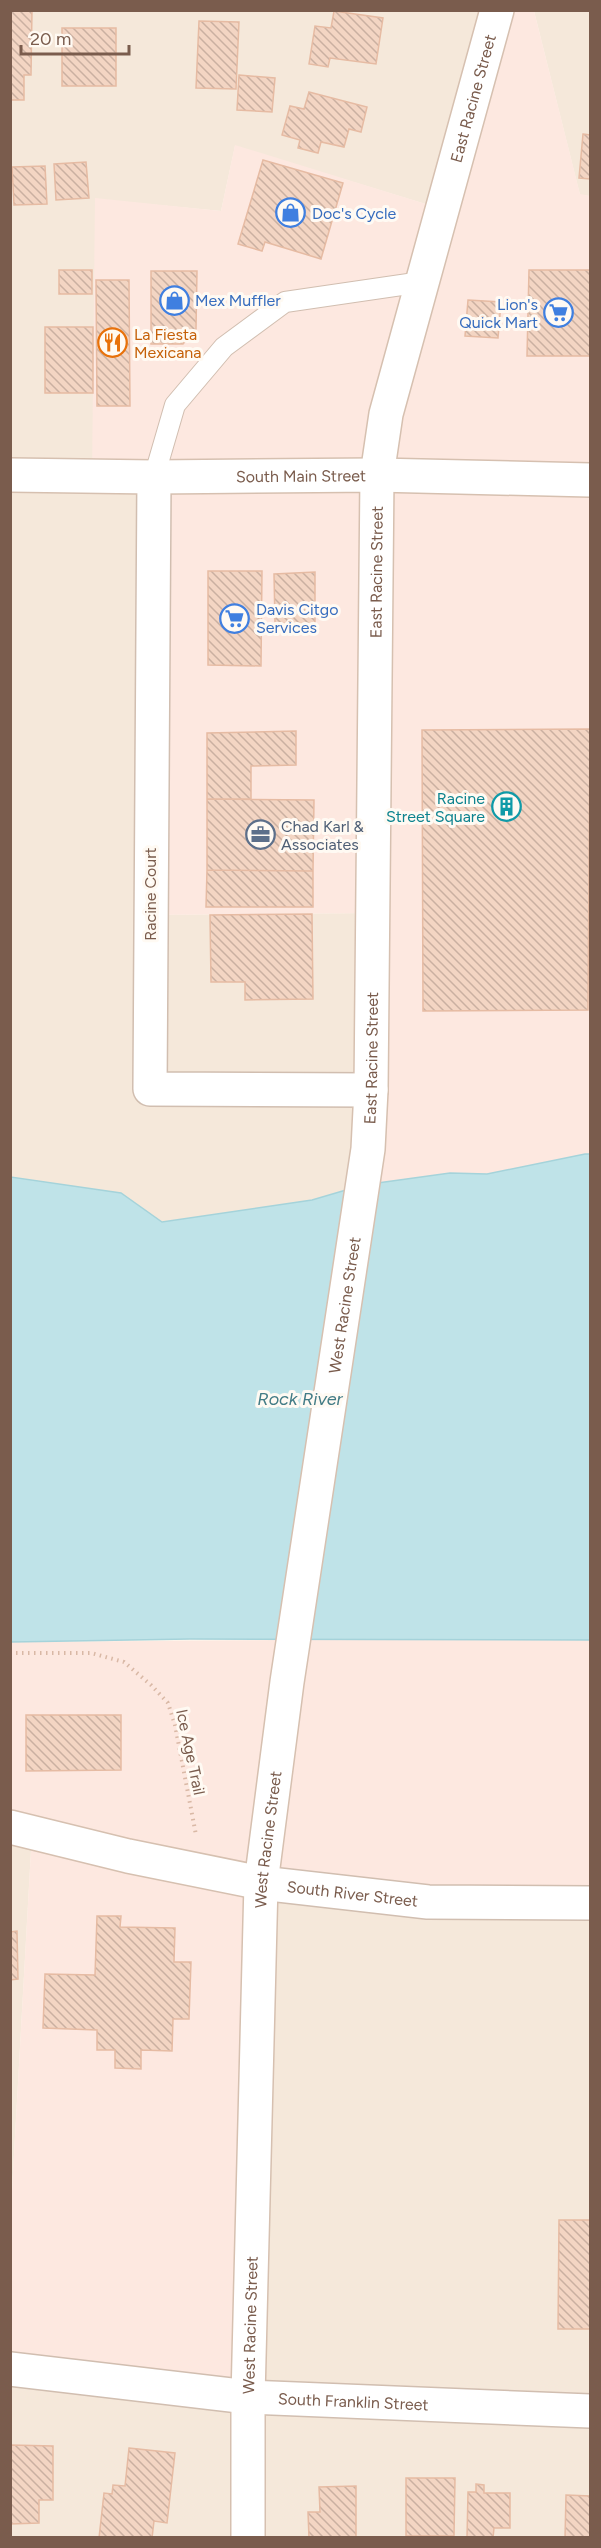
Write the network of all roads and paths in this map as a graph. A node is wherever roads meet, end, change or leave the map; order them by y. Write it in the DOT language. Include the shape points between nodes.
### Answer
graph roads {
  1 [pos="497,10"];
  2 [pos="422,282"];
  3 [pos="10,475"];
  4 [pos="378,475"];
  5 [pos="154,477"];
  6 [pos="591,480"];
  7 [pos="371,1090"];
  8 [pos="368,1149"];
  9 [pos="10,1653"];
  10 [pos="10,1827"];
  11 [pos="203,1871"];
  12 [pos="261,1883"];
  13 [pos="591,1903"];
  14 [pos="10,2368"];
  15 [pos="248,2397"];
  16 [pos="591,2411"];
  17 [pos="248,2538"];
  1 -- 2 [label="main road, East Racine Street"];
  2 -- 4 [label="main road, East Racine Street" via="386,414"];
  2 -- 5 [label="lane" via="285,302 224,347 175,405"];
  3 -- 5 [label="main road, South Main Street"];
  4 -- 5 [label="main road, South Main Street"];
  4 -- 6 [label="main road, South Main Street"];
  4 -- 7 [label="main road, East Racine Street"];
  5 -- 7 [label="main road, Racine Court" via="150,1089"];
  7 -- 8 [label="main road, East Racine Street"];
  8 -- 12 [label="main road, West Racine Street" via="287,1682"];
  9 -- 11 [label="path, Ice Age Trail" via="91,1653 124,1662 168,1703"];
  10 -- 11 [label="main road, South River Street"];
  11 -- 12 [label="main road, South River Street"];
  12 -- 13 [label="main road, South River Street" via="428,1902"];
  12 -- 15 [label="main road, West Racine Street"];
  14 -- 15 [label="main road, South Franklin Street"];
  15 -- 16 [label="main road, South Franklin Street"];
  15 -- 17 [label="main road, West Racine Street"];
}
